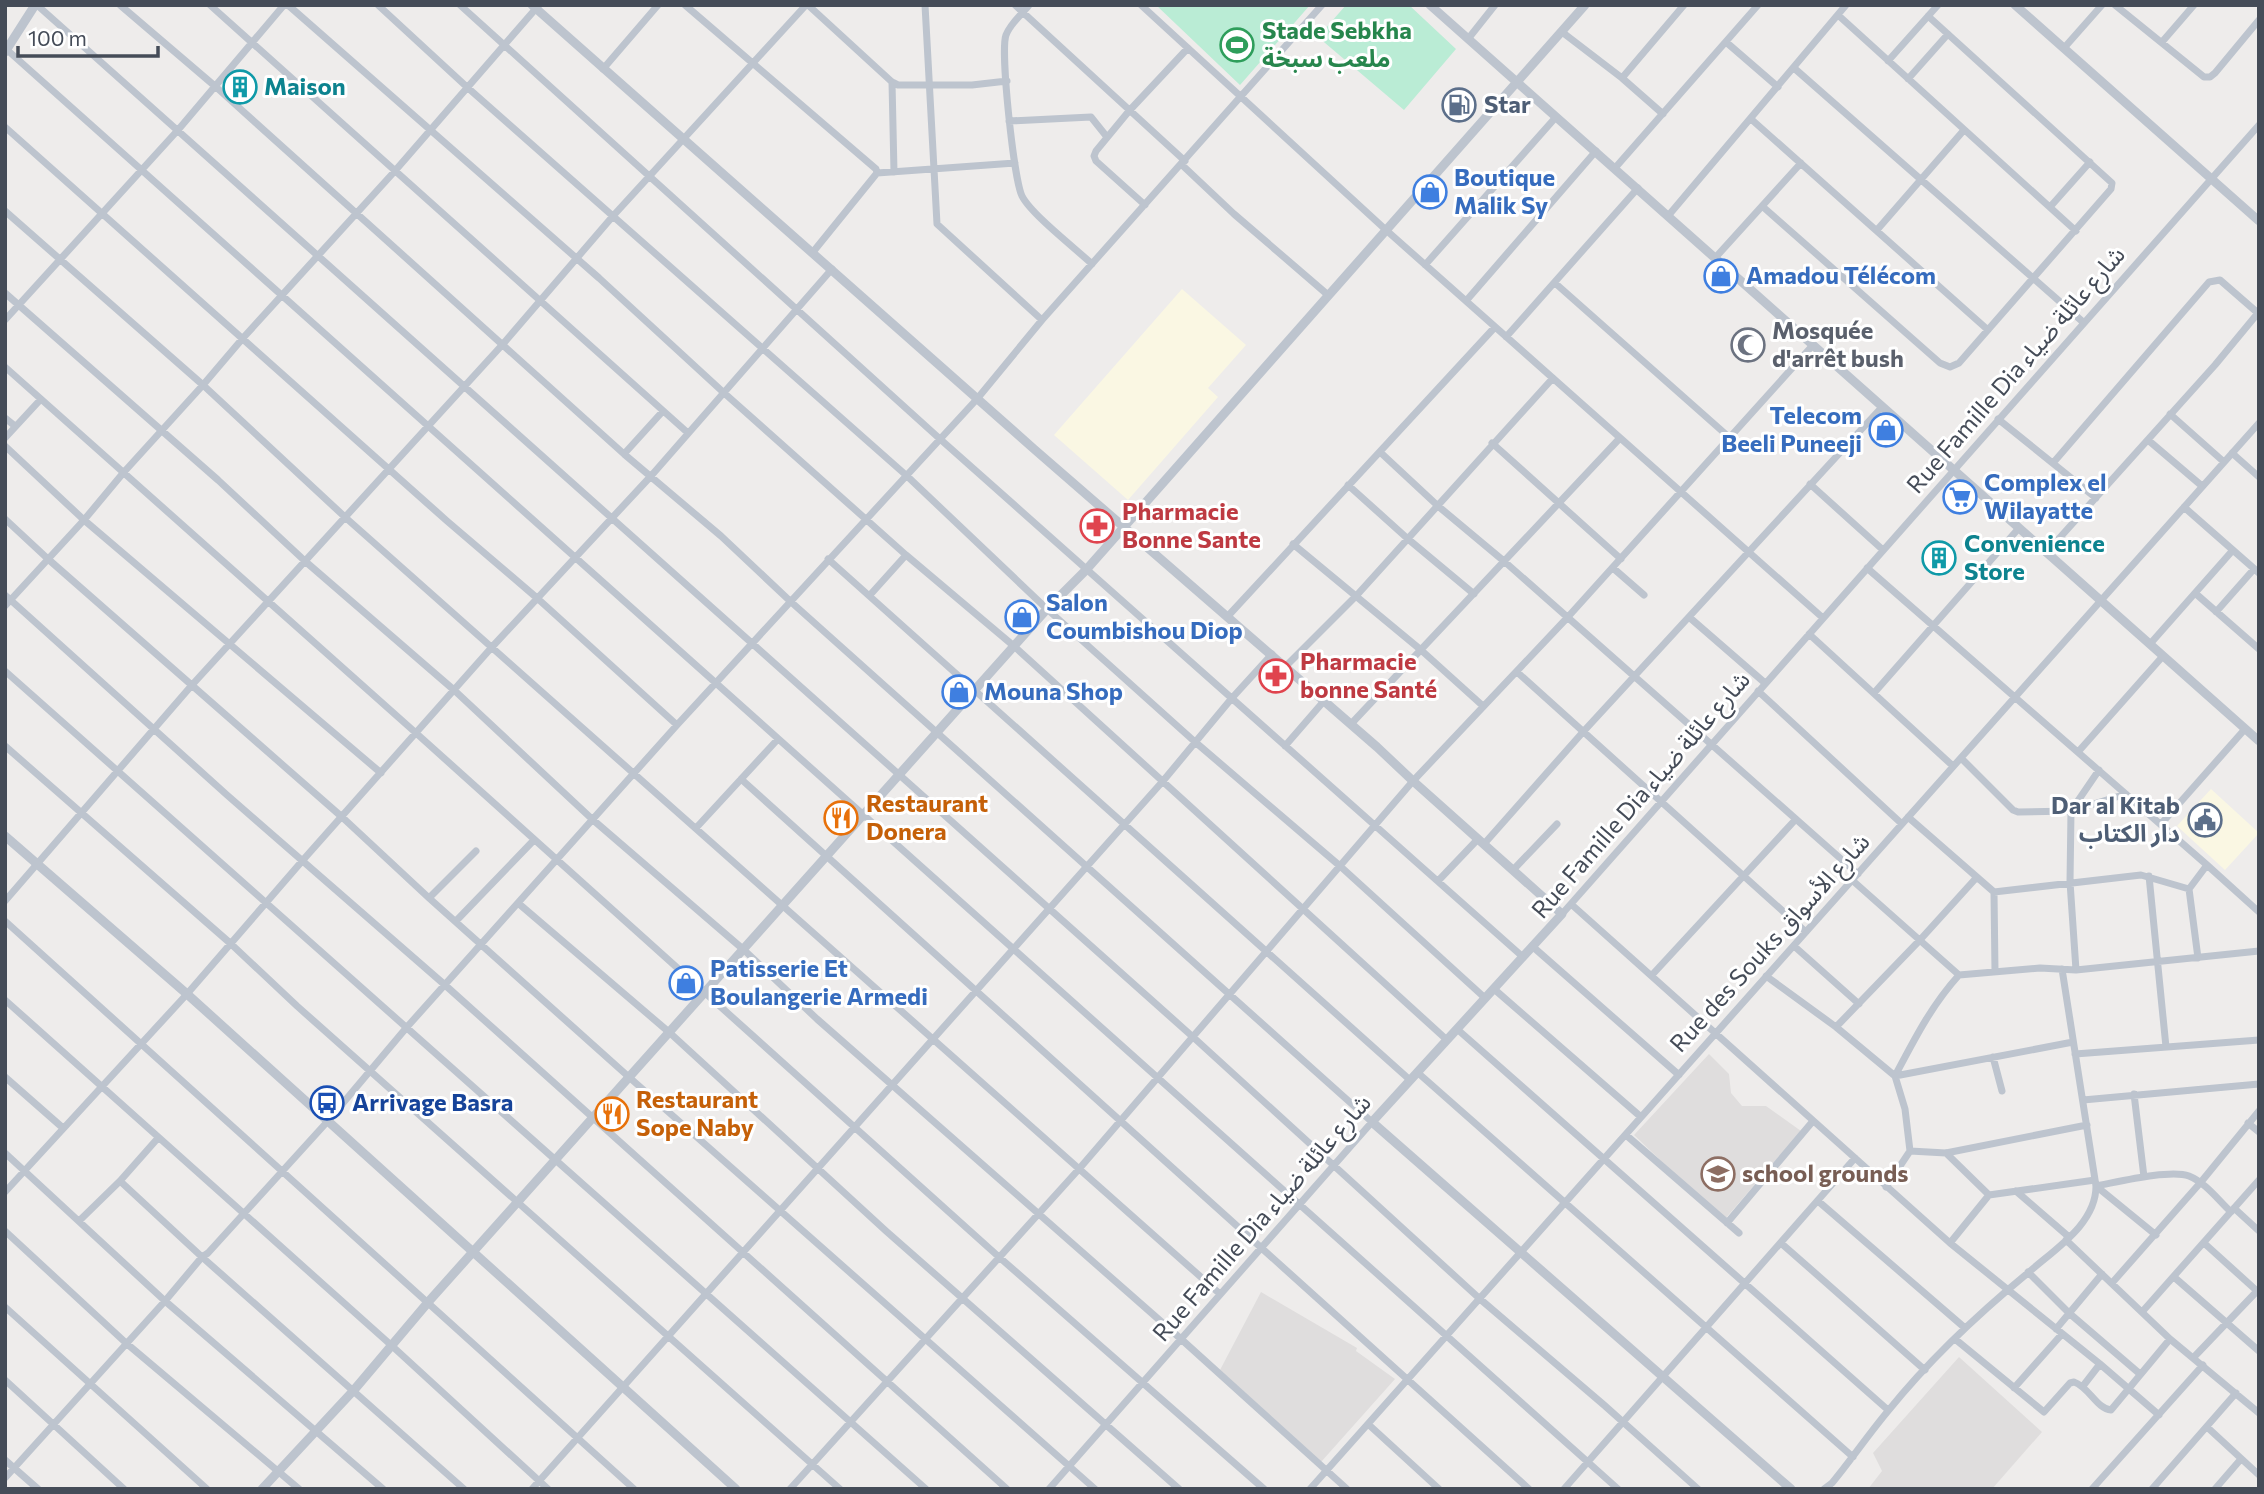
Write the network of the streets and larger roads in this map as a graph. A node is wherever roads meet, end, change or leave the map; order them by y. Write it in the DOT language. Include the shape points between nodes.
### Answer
graph roads {
  1 [pos="36,5"];
  2 [pos="120,5"];
  3 [pos="210,5"];
  4 [pos="286,5"];
  5 [pos="378,5"];
  6 [pos="460,5"];
  7 [pos="658,5"];
  8 [pos="685,5"];
  9 [pos="807,5"];
  10 [pos="925,5"];
  11 [pos="1015,5"];
  12 [pos="1029,5"];
  13 [pos="1141,5"];
  14 [pos="1322,5"];
  15 [pos="1430,5"];
  16 [pos="1495,5"];
  17 [pos="1586,5"];
  18 [pos="1684,5"];
  19 [pos="1758,5"];
  20 [pos="1846,5"];
  21 [pos="1938,5"];
  22 [pos="2015,5"];
  23 [pos="2102,5"];
  24 [pos="2115,5"];
  25 [pos="2194,5"];
  26 [pos="536,6"];
  27 [pos="1023,13"];
  28 [pos="1838,15"];
  29 [pos="1928,16"];
  30 [pos="2259,20"];
  31 [pos="1562,32"];
  32 [pos="1948,34"];
  33 [pos="1468,39"];
  34 [pos="2162,42"];
  35 [pos="1726,43"];
  36 [pos="252,44"];
  37 [pos="504,46"];
  38 [pos="1188,48"];
  39 [pos="2064,48"];
  40 [pos="6,50"];
  41 [pos="1888,61"];
  42 [pos="753,64"];
  43 [pos="1794,68"];
  44 [pos="603,69"];
  45 [pos="1622,78"];
  46 [pos="1908,79"];
  47 [pos="1006,81"];
  48 [pos="892,82"];
  49 [pos="1517,82"];
  50 [pos="930,86"];
  51 [pos="216,87"];
  52 [pos="468,88"];
  53 [pos="1778,88"];
  54 [pos="1241,96"];
  55 [pos="1129,111"];
  56 [pos="1662,114"];
  57 [pos="1556,117"];
  58 [pos="1751,119"];
  59 [pos="1009,121"];
  60 [pos="2259,125"];
  61 [pos="5,127"];
  62 [pos="178,130"];
  63 [pos="430,130"];
  64 [pos="1964,130"];
  65 [pos="1107,137"];
  66 [pos="684,140"];
  67 [pos="1596,152"];
  68 [pos="2090,162"];
  69 [pos="1015,163"];
  70 [pos="1183,163"];
  71 [pos="1801,163"];
  72 [pos="933,168"];
  73 [pos="1615,168"];
  74 [pos="142,171"];
  75 [pos="394,172"];
  76 [pos="894,172"];
  77 [pos="877,173"];
  78 [pos="650,177"];
  79 [pos="2211,178"];
  80 [pos="1921,179"];
  81 [pos="1638,188"];
  82 [pos="1145,205"];
  83 [pos="1762,206"];
  84 [pos="2050,207"];
  85 [pos="5,211"];
  86 [pos="102,212"];
  87 [pos="356,214"];
  88 [pos="613,216"];
  89 [pos="1668,216"];
  90 [pos="2259,221"];
  91 [pos="1386,230"];
  92 [pos="1877,230"];
  93 [pos="2076,231"];
  94 [pos="813,252"];
  95 [pos="318,256"];
  96 [pos="576,258"];
  97 [pos="1715,258"];
  98 [pos="59,260"];
  99 [pos="1092,264"];
  100 [pos="1425,265"];
  101 [pos="832,269"];
  102 [pos="2034,279"];
  103 [pos="1555,283"];
  104 [pos="5,293"];
  105 [pos="1328,295"];
  106 [pos="282,296"];
  107 [pos="540,301"];
  108 [pos="1466,301"];
  109 [pos="19,305"];
  110 [pos="797,309"];
  111 [pos="2258,313"];
  112 [pos="5,320"];
  113 [pos="1042,320"];
  114 [pos="2083,322"];
  115 [pos="1495,327"];
  116 [pos="1988,330"];
  117 [pos="1506,337"];
  118 [pos="243,338"];
  119 [pos="503,344"];
  120 [pos="1813,345"];
  121 [pos="762,348"];
  122 [pos="5,367"];
  123 [pos="1553,378"];
  124 [pos="203,385"];
  125 [pos="464,385"];
  126 [pos="723,392"];
  127 [pos="41,399"];
  128 [pos="977,400"];
  129 [pos="1882,407"];
  130 [pos="663,411"];
  131 [pos="2170,414"];
  132 [pos="5,418"];
  133 [pos="1998,419"];
  134 [pos="2259,423"];
  135 [pos="15,426"];
  136 [pos="427,426"];
  137 [pos="161,431"];
  138 [pos="688,433"];
  139 [pos="5,438"];
  140 [pos="1620,438"];
  141 [pos="1730,438"];
  142 [pos="940,439"];
  143 [pos="2148,440"];
  144 [pos="1492,443"];
  145 [pos="5,446"];
  146 [pos="1380,452"];
  147 [pos="2232,453"];
  148 [pos="624,454"];
  149 [pos="2224,462"];
  150 [pos="2053,463"];
  151 [pos="389,469"];
  152 [pos="1953,470"];
  153 [pos="124,472"];
  154 [pos="651,476"];
  155 [pos="907,476"];
  156 [pos="2259,477"];
  157 [pos="1810,484"];
  158 [pos="1348,485"];
  159 [pos="2202,486"];
  160 [pos="1682,492"];
  161 [pos="2096,498"];
  162 [pos="1559,503"];
  163 [pos="1438,506"];
  164 [pos="2184,507"];
  165 [pos="612,517"];
  166 [pos="346,518"];
  167 [pos="5,519"];
  168 [pos="867,519"];
  169 [pos="85,520"];
  170 [pos="1124,526"];
  171 [pos="2019,528"];
  172 [pos="1408,539"];
  173 [pos="1293,544"];
  174 [pos="1883,550"];
  175 [pos="2233,550"];
  176 [pos="1749,551"];
  177 [pos="2046,553"];
  178 [pos="906,555"];
  179 [pos="575,558"];
  180 [pos="48,559"];
  181 [pos="828,559"];
  182 [pos="1621,559"];
  183 [pos="306,562"];
  184 [pos="1505,562"];
  185 [pos="1613,568"];
  186 [pos="1867,568"];
  187 [pos="1086,570"];
  188 [pos="2257,571"];
  189 [pos="2195,593"];
  190 [pos="1474,594"];
  191 [pos="870,595"];
  192 [pos="1357,595"];
  193 [pos="1644,595"];
  194 [pos="537,598"];
  195 [pos="7,600"];
  196 [pos="269,601"];
  197 [pos="790,601"];
  198 [pos="2101,601"];
  199 [pos="1047,609"];
  200 [pos="2216,612"];
  201 [pos="1228,616"];
  202 [pos="1689,617"];
  203 [pos="1567,618"];
  204 [pos="1823,618"];
  205 [pos="1933,626"];
  206 [pos="1809,634"];
  207 [pos="752,643"];
  208 [pos="230,644"];
  209 [pos="2150,644"];
  210 [pos="1015,647"];
  211 [pos="492,648"];
  212 [pos="2259,649"];
  213 [pos="1421,650"];
  214 [pos="1272,654"];
  215 [pos="2163,656"];
  216 [pos="1285,667"];
  217 [pos="5,671"];
  218 [pos="1517,672"];
  219 [pos="1634,677"];
  220 [pos="716,683"];
  221 [pos="1765,683"];
  222 [pos="192,685"];
  223 [pos="454,691"];
  224 [pos="976,691"];
  225 [pos="1758,691"];
  226 [pos="1874,693"];
  227 [pos="1232,698"];
  228 [pos="2015,698"];
  229 [pos="1324,701"];
  230 [pos="1483,706"];
  231 [pos="1351,724"];
  232 [pos="677,725"];
  233 [pos="155,729"];
  234 [pos="2245,729"];
  235 [pos="1583,732"];
  236 [pos="416,733"];
  237 [pos="938,733"];
  238 [pos="778,739"];
  239 [pos="1194,741"];
  240 [pos="2259,741"];
  241 [pos="1711,744"];
  242 [pos="5,746"];
  243 [pos="1285,746"];
  244 [pos="2078,752"];
  245 [pos="1961,758"];
  246 [pos="1953,766"];
  247 [pos="2098,770"];
  248 [pos="120,771"];
  249 [pos="381,773"];
  250 [pos="634,773"];
  251 [pos="901,775"];
  252 [pos="741,779"];
  253 [pos="1163,781"];
  254 [pos="1413,781"];
  255 [pos="2126,794"];
  256 [pos="1661,802"];
  257 [pos="2071,811"];
  258 [pos="82,814"];
  259 [pos="864,816"];
  260 [pos="342,817"];
  261 [pos="1908,817"];
  262 [pos="592,819"];
  263 [pos="1796,819"];
  264 [pos="1125,823"];
  265 [pos="1556,824"];
  266 [pos="1902,824"];
  267 [pos="2161,824"];
  268 [pos="1376,825"];
  269 [pos="696,828"];
  270 [pos="5,836"];
  271 [pos="534,840"];
  272 [pos="1481,842"];
  273 [pos="476,852"];
  274 [pos="828,856"];
  275 [pos="303,860"];
  276 [pos="557,861"];
  277 [pos="38,865"];
  278 [pos="2207,865"];
  279 [pos="1087,866"];
  280 [pos="1340,866"];
  281 [pos="1513,870"];
  282 [pos="2149,876"];
  283 [pos="1744,877"];
  284 [pos="1855,877"];
  285 [pos="1977,877"];
  286 [pos="1438,881"];
  287 [pos="2070,882"];
  288 [pos="2189,889"];
  289 [pos="1994,891"];
  290 [pos="429,898"];
  291 [pos="5,901"];
  292 [pos="266,902"];
  293 [pos="518,903"];
  294 [pos="1571,904"];
  295 [pos="783,906"];
  296 [pos="1050,908"];
  297 [pos="1303,909"];
  298 [pos="2259,912"];
  299 [pos="1562,914"];
  300 [pos="5,921"];
  301 [pos="456,921"];
  302 [pos="1806,932"];
  303 [pos="1919,942"];
  304 [pos="230,943"];
  305 [pos="482,945"];
  306 [pos="1532,946"];
  307 [pos="1794,946"];
  308 [pos="1014,949"];
  309 [pos="744,950"];
  310 [pos="1267,951"];
  311 [pos="2259,951"];
  312 [pos="1523,957"];
  313 [pos="2198,958"];
  314 [pos="2158,963"];
  315 [pos="2062,969"];
  316 [pos="2076,970"];
  317 [pos="1995,972"];
  318 [pos="1652,975"];
  319 [pos="1959,975"];
  320 [pos="1766,976"];
  321 [pos="445,985"];
  322 [pos="1493,989"];
  323 [pos="977,991"];
  324 [pos="706,993"];
  325 [pos="187,994"];
  326 [pos="1230,994"];
  327 [pos="1485,998"];
  328 [pos="5,1000"];
  329 [pos="1858,1004"];
  330 [pos="407,1027"];
  331 [pos="1836,1027"];
  332 [pos="1457,1029"];
  333 [pos="670,1033"];
  334 [pos="1716,1034"];
  335 [pos="1193,1037"];
  336 [pos="933,1039"];
  337 [pos="1447,1040"];
  338 [pos="2259,1040"];
  339 [pos="2073,1042"];
  340 [pos="139,1044"];
  341 [pos="2166,1047"];
  342 [pos="2075,1054"];
  343 [pos="1993,1057"];
  344 [pos="370,1070"];
  345 [pos="1417,1072"];
  346 [pos="1679,1075"];
  347 [pos="1895,1076"];
  348 [pos="5,1077"];
  349 [pos="630,1078"];
  350 [pos="1158,1078"];
  351 [pos="1410,1080"];
  352 [pos="2259,1084"];
  353 [pos="893,1085"];
  354 [pos="101,1087"];
  355 [pos="2002,1091"];
  356 [pos="2134,1094"];
  357 [pos="2083,1100"];
  358 [pos="2259,1111"];
  359 [pos="1641,1117"];
  360 [pos="593,1119"];
  361 [pos="1121,1121"];
  362 [pos="1813,1121"];
  363 [pos="327,1122"];
  364 [pos="1372,1122"];
  365 [pos="2248,1124"];
  366 [pos="2087,1125"];
  367 [pos="855,1127"];
  368 [pos="63,1128"];
  369 [pos="2259,1132"];
  370 [pos="1626,1135"];
  371 [pos="158,1138"];
  372 [pos="1910,1151"];
  373 [pos="5,1153"];
  374 [pos="1946,1153"];
  375 [pos="1855,1158"];
  376 [pos="1604,1159"];
  377 [pos="556,1160"];
  378 [pos="1333,1167"];
  379 [pos="818,1169"];
  380 [pos="1079,1169"];
  381 [pos="24,1170"];
  382 [pos="284,1172"];
  383 [pos="2144,1177"];
  384 [pos="2259,1180"];
  385 [pos="120,1181"];
  386 [pos="2200,1182"];
  387 [pos="2096,1183"];
  388 [pos="1886,1187"];
  389 [pos="2016,1191"];
  390 [pos="5,1192"];
  391 [pos="1989,1195"];
  392 [pos="1818,1201"];
  393 [pos="519,1202"];
  394 [pos="1565,1203"];
  395 [pos="1299,1204"];
  396 [pos="2232,1210"];
  397 [pos="781,1211"];
  398 [pos="1038,1214"];
  399 [pos="244,1215"];
  400 [pos="79,1221"];
  401 [pos="1727,1223"];
  402 [pos="5,1231"];
  403 [pos="2259,1231"];
  404 [pos="1739,1234"];
  405 [pos="2155,1235"];
  406 [pos="2067,1239"];
  407 [pos="1781,1243"];
  408 [pos="1950,1243"];
  409 [pos="2204,1243"];
  410 [pos="1261,1247"];
  411 [pos="474,1252"];
  412 [pos="1521,1252"];
  413 [pos="743,1253"];
  414 [pos="202,1257"];
  415 [pos="999,1257"];
  416 [pos="2028,1272"];
  417 [pos="2102,1274"];
  418 [pos="2174,1277"];
  419 [pos="2112,1283"];
  420 [pos="1745,1284"];
  421 [pos="2008,1289"];
  422 [pos="2258,1290"];
  423 [pos="707,1294"];
  424 [pos="1220,1294"];
  425 [pos="962,1298"];
  426 [pos="1480,1299"];
  427 [pos="165,1301"];
  428 [pos="428,1302"];
  429 [pos="5,1307"];
  430 [pos="2142,1312"];
  431 [pos="2069,1313"];
  432 [pos="2227,1324"];
  433 [pos="1706,1328"];
  434 [pos="1965,1328"];
  435 [pos="2059,1331"];
  436 [pos="1447,1336"];
  437 [pos="668,1337"];
  438 [pos="1181,1339"];
  439 [pos="1955,1339"];
  440 [pos="2170,1339"];
  441 [pos="925,1340"];
  442 [pos="127,1343"];
  443 [pos="391,1345"];
  444 [pos="2259,1351"];
  445 [pos="2194,1357"];
  446 [pos="2100,1364"];
  447 [pos="2203,1365"];
  448 [pos="1925,1370"];
  449 [pos="2140,1374"];
  450 [pos="1663,1376"];
  451 [pos="1408,1379"];
  452 [pos="5,1380"];
  453 [pos="887,1382"];
  454 [pos="1142,1383"];
  455 [pos="89,1384"];
  456 [pos="2083,1386"];
  457 [pos="2014,1388"];
  458 [pos="2129,1388"];
  459 [pos="623,1389"];
  460 [pos="354,1390"];
  461 [pos="2236,1393"];
  462 [pos="1888,1410"];
  463 [pos="2259,1413"];
  464 [pos="2159,1415"];
  465 [pos="850,1422"];
  466 [pos="1623,1422"];
  467 [pos="55,1424"];
  468 [pos="1106,1424"];
  469 [pos="1368,1424"];
  470 [pos="2207,1427"];
  471 [pos="314,1432"];
  472 [pos="578,1438"];
  473 [pos="1853,1457"];
  474 [pos="2241,1459"];
  475 [pos="5,1460"];
  476 [pos="1588,1462"];
  477 [pos="812,1464"];
  478 [pos="1069,1466"];
  479 [pos="15,1468"];
  480 [pos="278,1470"];
  481 [pos="1327,1471"];
  482 [pos="2259,1475"];
  483 [pos="5,1478"];
  484 [pos="539,1481"];
  485 [pos="1831,1486"];
  486 [pos="1793,1488"];
  487 [pos="38,1489"];
  488 [pos="124,1489"];
  489 [pos="207,1489"];
  490 [pos="262,1489"];
  491 [pos="299,1489"];
  492 [pos="383,1489"];
  493 [pos="464,1489"];
  494 [pos="532,1489"];
  495 [pos="548,1489"];
  496 [pos="634,1489"];
  497 [pos="736,1489"];
  498 [pos="790,1489"];
  499 [pos="840,1489"];
  500 [pos="926,1489"];
  501 [pos="1007,1489"];
  502 [pos="1049,1489"];
  503 [pos="1095,1489"];
  504 [pos="1179,1489"];
  505 [pos="1264,1489"];
  506 [pos="1310,1489"];
  507 [pos="1347,1489"];
  508 [pos="1439,1489"];
  509 [pos="1529,1489"];
  510 [pos="1564,1489"];
  511 [pos="1618,1489"];
  512 [pos="1698,1489"];
  513 [pos="1824,1489"];
  514 [pos="2092,1489"];
  515 [pos="2152,1489"];
  516 [pos="2215,1489"];
  1 -- 40 [label="street"];
  1 -- 62 [label="street"];
  2 -- 51 [label="street"];
  3 -- 36 [label="street"];
  4 -- 36 [label="street"];
  4 -- 63 [label="street"];
  5 -- 52 [label="street"];
  6 -- 37 [label="street"];
  7 -- 44 [label="street"];
  8 -- 42 [label="street"];
  9 -- 42 [label="street"];
  9 -- 48 [label="street"];
  10 -- 50 [label="street"];
  11 -- 27 [label="street"];
  12 -- 27 [label="street"];
  13 -- 38 [label="street"];
  14 -- 54 [label="street"];
  15 -- 33 [label="street"];
  16 -- 33 [label="street"];
  17 -- 31 [label="street"];
  18 -- 45 [label="street"];
  19 -- 35 [label="street"];
  20 -- 28 [label="street"];
  21 -- 29 [label="street"];
  22 -- 39 [label="street"];
  23 -- 39 [label="street"];
  24 -- 34 [label="street"];
  25 -- 34 [label="street"];
  26 -- 37 [label="street"];
  26 -- 44 [label="street"];
  27 -- 47 [label="street" via="1006,35"];
  27 -- 55 [label="street"];
  28 -- 41 [label="street"];
  28 -- 43 [label="street"];
  29 -- 32 [label="street"];
  29 -- 41 [label="street"];
  30 -- 34 [label="street" via="2210,76 2204,77"];
  31 -- 45 [label="street"];
  31 -- 49 [label="street"];
  32 -- 46 [label="street"];
  32 -- 68 [label="street"];
  33 -- 49 [label="street"];
  35 -- 53 [label="street"];
  35 -- 56 [label="street"];
  36 -- 51 [label="street"];
  36 -- 75 [label="street"];
  37 -- 52 [label="street"];
  37 -- 78 [label="street"];
  38 -- 54 [label="street"];
  38 -- 55 [label="street"];
  39 -- 79 [label="street"];
  40 -- 74 [label="street"];
  41 -- 46 [label="street"];
  42 -- 66 [label="street"];
  42 -- 77 [label="street"];
  43 -- 53 [label="street"];
  43 -- 80 [label="street"];
  44 -- 66 [label="street"];
  45 -- 56 [label="street"];
  46 -- 64 [label="street"];
  47 -- 50 [label="street"];
  47 -- 59 [label="street"];
  48 -- 50 [label="street"];
  48 -- 76 [label="street"];
  49 -- 57 [label="street"];
  49 -- 91 [label="street"];
  50 -- 72 [label="street"];
  51 -- 62 [label="street"];
  51 -- 87 [label="street"];
  52 -- 63 [label="street"];
  52 -- 88 [label="street"];
  53 -- 58 [label="street"];
  54 -- 70 [label="street"];
  54 -- 91 [label="street"];
  55 -- 65 [label="street"];
  55 -- 70 [label="street"];
  56 -- 73 [label="street"];
  57 -- 67 [label="street"];
  57 -- 100 [label="street"];
  58 -- 71 [label="street"];
  58 -- 89 [label="street"];
  59 -- 65 [label="street" via="1091,117"];
  59 -- 69 [label="street"];
  60 -- 79 [label="street, Rue Famille Dia شارع عائلة ضياء"];
  61 -- 86 [label="street"];
  62 -- 74 [label="street"];
  62 -- 95 [label="street"];
  63 -- 75 [label="street"];
  63 -- 96 [label="street"];
  64 -- 80 [label="street"];
  64 -- 84 [label="street"];
  65 -- 82 [label="street" via="1094,156"];
  66 -- 78 [label="street"];
  66 -- 94 [label="street"];
  67 -- 73 [label="street"];
  67 -- 108 [label="street"];
  68 -- 84 [label="street"];
  68 -- 93 [label="street" via="2112,186"];
  69 -- 72 [label="street"];
  69 -- 99 [label="street" via="1023,199"];
  70 -- 82 [label="street"];
  70 -- 105 [label="street"];
  71 -- 83 [label="street"];
  71 -- 92 [label="street"];
  72 -- 76 [label="street"];
  72 -- 113 [label="street" via="938,225"];
  73 -- 81 [label="street"];
  74 -- 86 [label="street"];
  74 -- 106 [label="street"];
  75 -- 87 [label="street"];
  75 -- 107 [label="street"];
  76 -- 77 [label="street"];
  77 -- 94 [label="street"];
  78 -- 88 [label="street"];
  78 -- 110 [label="street"];
  79 -- 90 [label="street"];
  79 -- 114 [label="street, Rue Famille Dia شارع عائلة ضياء"];
  80 -- 92 [label="street"];
  80 -- 102 [label="street"];
  81 -- 89 [label="street"];
  81 -- 103 [label="street"];
  82 -- 99 [label="street"];
  83 -- 97 [label="street"];
  83 -- 116 [label="street" via="1944,366 1959,363"];
  84 -- 93 [label="street"];
  85 -- 98 [label="street"];
  86 -- 98 [label="street"];
  86 -- 118 [label="street"];
  87 -- 95 [label="street"];
  87 -- 119 [label="street"];
  88 -- 96 [label="street"];
  88 -- 121 [label="street"];
  89 -- 97 [label="street"];
  91 -- 100 [label="street"];
  91 -- 105 [label="street"];
  92 -- 116 [label="street"];
  93 -- 102 [label="street"];
  94 -- 101 [label="street"];
  95 -- 106 [label="street"];
  95 -- 125 [label="street"];
  96 -- 107 [label="street"];
  96 -- 126 [label="street"];
  97 -- 120 [label="street"];
  98 -- 109 [label="street"];
  98 -- 124 [label="street"];
  99 -- 113 [label="street"];
  100 -- 108 [label="street"];
  101 -- 110 [label="street"];
  101 -- 128 [label="street"];
  102 -- 114 [label="street"];
  102 -- 116 [label="street"];
  103 -- 117 [label="street"];
  103 -- 141 [label="street"];
  104 -- 109 [label="street"];
  105 -- 170 [label="street"];
  106 -- 118 [label="street"];
  106 -- 136 [label="street"];
  107 -- 119 [label="street"];
  107 -- 130 [label="street"];
  108 -- 115 [label="street"];
  109 -- 112 [label="street"];
  109 -- 137 [label="street"];
  110 -- 121 [label="street"];
  110 -- 142 [label="street"];
  111 -- 131 [label="street"];
  111 -- 150 [label="street" via="2220,280 2209,282"];
  113 -- 128 [label="street"];
  114 -- 133 [label="street, Rue Famille Dia شارع عائلة ضياء"];
  115 -- 117 [label="street"];
  115 -- 146 [label="street"];
  117 -- 123 [label="street"];
  118 -- 124 [label="street"];
  118 -- 151 [label="street"];
  119 -- 125 [label="street"];
  119 -- 148 [label="street"];
  120 -- 129 [label="street"];
  120 -- 141 [label="street"];
  121 -- 126 [label="street"];
  121 -- 155 [label="street"];
  122 -- 127 [label="street"];
  123 -- 140 [label="street"];
  123 -- 144 [label="street"];
  124 -- 137 [label="street"];
  124 -- 166 [label="street"];
  125 -- 136 [label="street"];
  125 -- 165 [label="street"];
  126 -- 138 [label="street"];
  126 -- 168 [label="street"];
  127 -- 135 [label="street"];
  127 -- 153 [label="street"];
  128 -- 142 [label="street"];
  128 -- 170 [label="street"];
  129 -- 152 [label="street"];
  129 -- 157 [label="street"];
  130 -- 138 [label="street"];
  130 -- 148 [label="street"];
  131 -- 143 [label="street"];
  131 -- 149 [label="street"];
  132 -- 135 [label="street"];
  133 -- 150 [label="street"];
  133 -- 152 [label="street, Rue Famille Dia شارع عائلة ضياء"];
  134 -- 147 [label="street, Rue des Souks شارع الأسواق"];
  135 -- 139 [label="street"];
  136 -- 151 [label="street"];
  136 -- 179 [label="street"];
  137 -- 153 [label="street"];
  137 -- 183 [label="street"];
  138 -- 154 [label="street"];
  140 -- 160 [label="street"];
  140 -- 162 [label="street"];
  141 -- 160 [label="street"];
  142 -- 155 [label="street"];
  142 -- 187 [label="street"];
  143 -- 159 [label="street"];
  143 -- 161 [label="street"];
  144 -- 162 [label="street"];
  144 -- 163 [label="street"];
  145 -- 169 [label="street"];
  146 -- 158 [label="street"];
  146 -- 163 [label="street"];
  147 -- 149 [label="street, Rue des Souks شارع الأسواق"];
  147 -- 156 [label="street"];
  148 -- 154 [label="street"];
  149 -- 159 [label="street, Rue des Souks شارع الأسواق"];
  150 -- 161 [label="street"];
  151 -- 166 [label="street"];
  151 -- 194 [label="street"];
  152 -- 171 [label="street"];
  152 -- 174 [label="street, Rue Famille Dia شارع عائلة ضياء"];
  153 -- 169 [label="street"];
  153 -- 196 [label="street"];
  154 -- 165 [label="street"];
  154 -- 197 [label="street"];
  155 -- 168 [label="street"];
  155 -- 199 [label="street"];
  157 -- 174 [label="street"];
  157 -- 176 [label="street"];
  158 -- 172 [label="street"];
  158 -- 173 [label="street"];
  159 -- 164 [label="street, Rue des Souks شارع الأسواق"];
  160 -- 176 [label="street"];
  160 -- 182 [label="street"];
  161 -- 177 [label="street"];
  162 -- 182 [label="street"];
  162 -- 184 [label="street"];
  163 -- 172 [label="street"];
  163 -- 184 [label="street"];
  164 -- 175 [label="street"];
  164 -- 198 [label="street, Rue des Souks شارع الأسواق"];
  165 -- 179 [label="street"];
  165 -- 207 [label="street"];
  166 -- 183 [label="street"];
  166 -- 211 [label="street"];
  167 -- 180 [label="street"];
  168 -- 178 [label="street"];
  168 -- 181 [label="street"];
  169 -- 180 [label="street"];
  169 -- 208 [label="street"];
  170 -- 187 [label="street"];
  170 -- 201 [label="street"];
  171 -- 177 [label="street"];
  171 -- 205 [label="street"];
  172 -- 190 [label="street"];
  172 -- 192 [label="street"];
  173 -- 192 [label="street"];
  173 -- 201 [label="street"];
  174 -- 186 [label="street, Rue Famille Dia شارع عائلة ضياء"];
  175 -- 188 [label="street"];
  175 -- 189 [label="street"];
  176 -- 202 [label="street"];
  176 -- 204 [label="street"];
  177 -- 198 [label="street"];
  178 -- 191 [label="street"];
  178 -- 210 [label="street"];
  179 -- 194 [label="street"];
  179 -- 220 [label="street"];
  180 -- 195 [label="street"];
  180 -- 222 [label="street"];
  181 -- 191 [label="street"];
  181 -- 197 [label="street"];
  182 -- 185 [label="street"];
  183 -- 196 [label="street"];
  183 -- 223 [label="street"];
  184 -- 190 [label="street"];
  184 -- 203 [label="street"];
  185 -- 193 [label="street"];
  185 -- 203 [label="street"];
  186 -- 204 [label="street, Rue Famille Dia شارع عائلة ضياء"];
  186 -- 205 [label="street"];
  187 -- 199 [label="street"];
  187 -- 227 [label="street"];
  188 -- 200 [label="street"];
  189 -- 200 [label="street"];
  189 -- 209 [label="street"];
  190 -- 213 [label="street"];
  191 -- 224 [label="street"];
  192 -- 213 [label="street"];
  192 -- 216 [label="street"];
  194 -- 211 [label="street"];
  194 -- 232 [label="street"];
  195 -- 233 [label="street"];
  196 -- 208 [label="street"];
  196 -- 236 [label="street"];
  197 -- 207 [label="street"];
  197 -- 237 [label="street"];
  198 -- 209 [label="street"];
  198 -- 228 [label="street, Rue des Souks شارع الأسواق"];
  199 -- 210 [label="street"];
  199 -- 239 [label="street"];
  200 -- 212 [label="street"];
  201 -- 214 [label="street"];
  202 -- 219 [label="street"];
  202 -- 221 [label="street"];
  203 -- 218 [label="street"];
  203 -- 219 [label="street"];
  204 -- 206 [label="street, Rue Famille Dia شارع عائلة ضياء"];
  205 -- 226 [label="street"];
  205 -- 228 [label="street"];
  206 -- 221 [label="street, Rue Famille Dia شارع عائلة ضياء"];
  206 -- 226 [label="street"];
  207 -- 220 [label="street"];
  207 -- 251 [label="street"];
  208 -- 222 [label="street"];
  208 -- 249 [label="street"];
  209 -- 215 [label="street"];
  210 -- 224 [label="street"];
  210 -- 253 [label="street"];
  211 -- 223 [label="street"];
  211 -- 250 [label="street"];
  213 -- 230 [label="street"];
  213 -- 231 [label="street"];
  214 -- 216 [label="street"];
  214 -- 227 [label="street"];
  215 -- 234 [label="street"];
  215 -- 244 [label="street"];
  216 -- 229 [label="street"];
  217 -- 248 [label="street"];
  218 -- 230 [label="street"];
  218 -- 235 [label="street"];
  219 -- 235 [label="street"];
  219 -- 241 [label="street"];
  220 -- 232 [label="street"];
  220 -- 238 [label="street"];
  221 -- 225 [label="street, Rue Famille Dia شارع عائلة ضياء"];
  222 -- 233 [label="street"];
  222 -- 260 [label="street"];
  223 -- 236 [label="street"];
  223 -- 262 [label="street"];
  224 -- 237 [label="street"];
  224 -- 264 [label="street"];
  225 -- 241 [label="street, Rue Famille Dia شارع عائلة ضياء"];
  225 -- 266 [label="street"];
  226 -- 246 [label="street"];
  227 -- 239 [label="street"];
  227 -- 243 [label="street"];
  228 -- 244 [label="street"];
  228 -- 245 [label="street, Rue des Souks شارع الأسواق"];
  229 -- 231 [label="street"];
  229 -- 243 [label="street"];
  230 -- 254 [label="street"];
  231 -- 254 [label="street"];
  232 -- 250 [label="street"];
  233 -- 248 [label="street"];
  233 -- 275 [label="street"];
  234 -- 240 [label="street"];
  234 -- 267 [label="street"];
  235 -- 256 [label="street"];
  235 -- 272 [label="street"];
  236 -- 249 [label="street"];
  236 -- 271 [label="street"];
  237 -- 251 [label="street"];
  237 -- 279 [label="street"];
  238 -- 252 [label="street"];
  238 -- 259 [label="street"];
  239 -- 253 [label="street"];
  239 -- 280 [label="street"];
  241 -- 256 [label="street, Rue Famille Dia شارع عائلة ضياء"];
  241 -- 263 [label="street"];
  242 -- 258 [label="street"];
  243 -- 268 [label="street"];
  244 -- 247 [label="street"];
  245 -- 246 [label="street, Rue des Souks شارع الأسواق"];
  245 -- 257 [label="street" via="2013,810"];
  246 -- 261 [label="street, Rue des Souks شارع الأسواق"];
  247 -- 255 [label="street"];
  247 -- 257 [label="street"];
  248 -- 258 [label="street"];
  248 -- 292 [label="street"];
  249 -- 260 [label="street"];
  250 -- 262 [label="street"];
  250 -- 269 [label="street"];
  251 -- 259 [label="street"];
  251 -- 296 [label="street"];
  252 -- 269 [label="street"];
  252 -- 274 [label="street"];
  253 -- 264 [label="street"];
  253 -- 297 [label="street"];
  254 -- 268 [label="street"];
  254 -- 272 [label="street"];
  255 -- 257 [label="street"];
  255 -- 267 [label="street"];
  256 -- 283 [label="street"];
  256 -- 294 [label="street, Rue Famille Dia شارع عائلة ضياء"];
  257 -- 287 [label="street"];
  258 -- 277 [label="street"];
  258 -- 304 [label="street"];
  259 -- 274 [label="street"];
  259 -- 308 [label="street"];
  260 -- 275 [label="street"];
  260 -- 290 [label="street"];
  261 -- 266 [label="street, Rue des Souks شارع الأسواق"];
  261 -- 285 [label="street"];
  262 -- 276 [label="street"];
  262 -- 309 [label="street"];
  263 -- 283 [label="street"];
  263 -- 284 [label="street"];
  264 -- 279 [label="street"];
  264 -- 310 [label="street"];
  265 -- 281 [label="street"];
  266 -- 284 [label="street, Rue des Souks شارع الأسواق"];
  267 -- 278 [label="street"];
  268 -- 280 [label="street"];
  268 -- 286 [label="street"];
  269 -- 295 [label="street"];
  270 -- 277 [label="street"];
  271 -- 276 [label="street"];
  271 -- 301 [label="street"];
  272 -- 281 [label="street"];
  272 -- 286 [label="street"];
  273 -- 290 [label="street"];
  274 -- 295 [label="street"];
  274 -- 323 [label="street"];
  275 -- 292 [label="street"];
  275 -- 321 [label="street"];
  276 -- 293 [label="street"];
  276 -- 324 [label="street"];
  277 -- 291 [label="street"];
  277 -- 325 [label="street"];
  278 -- 288 [label="street"];
  278 -- 298 [label="street"];
  279 -- 296 [label="street"];
  279 -- 326 [label="street"];
  280 -- 297 [label="street"];
  280 -- 327 [label="street"];
  281 -- 299 [label="street"];
  282 -- 287 [label="street"];
  282 -- 288 [label="street"];
  282 -- 314 [label="street"];
  283 -- 302 [label="street"];
  283 -- 318 [label="street"];
  284 -- 302 [label="street, Rue des Souks شارع الأسواق"];
  284 -- 303 [label="street"];
  285 -- 289 [label="street"];
  285 -- 303 [label="street"];
  286 -- 312 [label="street"];
  287 -- 289 [label="street"];
  287 -- 316 [label="street"];
  288 -- 313 [label="street"];
  289 -- 317 [label="street"];
  290 -- 301 [label="street"];
  292 -- 304 [label="street"];
  292 -- 330 [label="street"];
  293 -- 305 [label="street"];
  293 -- 333 [label="street"];
  294 -- 299 [label="street, Rue Famille Dia شارع عائلة ضياء"];
  294 -- 318 [label="street"];
  295 -- 309 [label="street"];
  295 -- 336 [label="street"];
  296 -- 308 [label="street"];
  296 -- 335 [label="street"];
  297 -- 310 [label="street"];
  297 -- 337 [label="street"];
  299 -- 306 [label="street, Rue Famille Dia شارع عائلة ضياء"];
  300 -- 340 [label="street"];
  301 -- 305 [label="street"];
  302 -- 307 [label="street, Rue des Souks شارع الأسواق"];
  303 -- 319 [label="street"];
  303 -- 329 [label="street"];
  304 -- 325 [label="street"];
  304 -- 344 [label="street"];
  305 -- 321 [label="street"];
  305 -- 349 [label="street"];
  306 -- 312 [label="street, Rue Famille Dia شارع عائلة ضياء"];
  306 -- 346 [label="street"];
  307 -- 320 [label="street, Rue des Souks شارع الأسواق"];
  307 -- 329 [label="street"];
  308 -- 323 [label="street"];
  308 -- 350 [label="street"];
  309 -- 324 [label="street"];
  309 -- 353 [label="street"];
  310 -- 326 [label="street"];
  310 -- 351 [label="street"];
  311 -- 313 [label="street"];
  312 -- 322 [label="street, Rue Famille Dia شارع عائلة ضياء"];
  313 -- 314 [label="street"];
  314 -- 316 [label="street"];
  314 -- 341 [label="street"];
  315 -- 316 [label="street"];
  315 -- 317 [label="street"];
  315 -- 339 [label="street"];
  317 -- 319 [label="street"];
  318 -- 334 [label="street"];
  319 -- 347 [label="street" via="1923,1022"];
  320 -- 331 [label="street"];
  320 -- 334 [label="street, Rue des Souks شارع الأسواق"];
  321 -- 330 [label="street"];
  321 -- 360 [label="street"];
  322 -- 327 [label="street, Rue Famille Dia شارع عائلة ضياء"];
  322 -- 359 [label="street"];
  323 -- 336 [label="street"];
  323 -- 361 [label="street"];
  324 -- 333 [label="street"];
  324 -- 367 [label="street"];
  325 -- 340 [label="street"];
  325 -- 363 [label="street"];
  326 -- 335 [label="street"];
  326 -- 364 [label="street"];
  327 -- 332 [label="street, Rue Famille Dia شارع عائلة ضياء"];
  328 -- 354 [label="street"];
  329 -- 331 [label="street"];
  330 -- 344 [label="street"];
  330 -- 377 [label="street"];
  331 -- 347 [label="street"];
  332 -- 337 [label="street, Rue Famille Dia شارع عائلة ضياء"];
  332 -- 376 [label="street"];
  333 -- 349 [label="street"];
  333 -- 379 [label="street"];
  334 -- 346 [label="street, Rue des Souks شارع الأسواق"];
  334 -- 362 [label="street"];
  335 -- 350 [label="street"];
  335 -- 378 [label="street"];
  336 -- 353 [label="street"];
  336 -- 380 [label="street"];
  337 -- 345 [label="street, Rue Famille Dia شارع عائلة ضياء"];
  338 -- 341 [label="street"];
  339 -- 342 [label="street"];
  339 -- 343 [label="street"];
  340 -- 354 [label="street"];
  340 -- 382 [label="street"];
  341 -- 342 [label="street"];
  342 -- 357 [label="street"];
  343 -- 347 [label="street"];
  343 -- 355 [label="street"];
  344 -- 363 [label="street"];
  344 -- 393 [label="street"];
  345 -- 351 [label="street, Rue Famille Dia شارع عائلة ضياء"];
  345 -- 394 [label="street"];
  346 -- 359 [label="street, Rue des Souks شارع الأسواق"];
  347 -- 372 [label="street"];
  348 -- 368 [label="street"];
  349 -- 360 [label="street"];
  349 -- 397 [label="street"];
  350 -- 361 [label="street"];
  350 -- 395 [label="street"];
  351 -- 364 [label="street, Rue Famille Dia شارع عائلة ضياء"];
  352 -- 356 [label="street"];
  353 -- 367 [label="street"];
  353 -- 398 [label="street"];
  354 -- 368 [label="street"];
  354 -- 371 [label="street"];
  356 -- 357 [label="street"];
  356 -- 383 [label="street"];
  357 -- 366 [label="street"];
  358 -- 365 [label="street"];
  359 -- 370 [label="street, Rue des Souks شارع الأسواق"];
  360 -- 377 [label="street"];
  360 -- 413 [label="street"];
  361 -- 380 [label="street"];
  361 -- 410 [label="street"];
  362 -- 375 [label="street"];
  362 -- 401 [label="street"];
  363 -- 382 [label="street"];
  363 -- 411 [label="street"];
  364 -- 378 [label="street, Rue Famille Dia شارع عائلة ضياء"];
  364 -- 412 [label="street"];
  365 -- 369 [label="street"];
  365 -- 386 [label="street"];
  366 -- 374 [label="street"];
  366 -- 387 [label="street"];
  367 -- 379 [label="street"];
  367 -- 415 [label="street"];
  368 -- 381 [label="street"];
  370 -- 376 [label="street, Rue des Souks شارع الأسواق"];
  370 -- 401 [label="street"];
  371 -- 385 [label="street"];
  371 -- 399 [label="street"];
  372 -- 374 [label="street"];
  372 -- 388 [label="street"];
  373 -- 381 [label="street"];
  374 -- 391 [label="street"];
  375 -- 388 [label="street"];
  375 -- 392 [label="street"];
  376 -- 394 [label="street, Rue des Souks شارع الأسواق"];
  376 -- 420 [label="street"];
  377 -- 393 [label="street"];
  377 -- 423 [label="street"];
  378 -- 395 [label="street, Rue Famille Dia شارع عائلة ضياء"];
  378 -- 426 [label="street"];
  379 -- 397 [label="street"];
  379 -- 425 [label="street"];
  380 -- 398 [label="street"];
  380 -- 424 [label="street"];
  381 -- 390 [label="street"];
  381 -- 400 [label="street"];
  382 -- 399 [label="street"];
  382 -- 428 [label="street"];
  383 -- 386 [label="street" via="2181,1174"];
  383 -- 387 [label="street"];
  384 -- 396 [label="street"];
  385 -- 400 [label="street"];
  385 -- 414 [label="street"];
  386 -- 396 [label="street"];
  386 -- 405 [label="street"];
  387 -- 389 [label="street"];
  387 -- 405 [label="street"];
  387 -- 406 [label="street" via="2092,1207"];
  388 -- 408 [label="street"];
  389 -- 391 [label="street"];
  389 -- 406 [label="street"];
  391 -- 408 [label="street"];
  392 -- 407 [label="street"];
  392 -- 434 [label="street"];
  393 -- 411 [label="street"];
  393 -- 437 [label="street"];
  394 -- 412 [label="street, Rue des Souks شارع الأسواق"];
  394 -- 433 [label="street"];
  395 -- 410 [label="street, Rue Famille Dia شارع عائلة ضياء"];
  395 -- 436 [label="street"];
  396 -- 403 [label="street"];
  396 -- 409 [label="street"];
  397 -- 413 [label="street"];
  397 -- 441 [label="street"];
  398 -- 415 [label="street"];
  398 -- 438 [label="street"];
  399 -- 414 [label="street"];
  399 -- 443 [label="street"];
  400 -- 427 [label="street"];
  401 -- 404 [label="street"];
  402 -- 442 [label="street"];
  405 -- 419 [label="street"];
  406 -- 416 [label="street"];
  406 -- 417 [label="street"];
  407 -- 420 [label="street"];
  407 -- 448 [label="street"];
  408 -- 421 [label="street"];
  409 -- 418 [label="street"];
  409 -- 422 [label="street"];
  410 -- 424 [label="street, Rue Famille Dia شارع عائلة ضياء"];
  410 -- 451 [label="street"];
  411 -- 428 [label="street"];
  411 -- 459 [label="street"];
  412 -- 426 [label="street, Rue des Souks شارع الأسواق"];
  412 -- 450 [label="street"];
  413 -- 423 [label="street"];
  413 -- 453 [label="street"];
  414 -- 427 [label="street"];
  414 -- 460 [label="street"];
  415 -- 425 [label="street"];
  415 -- 454 [label="street"];
  416 -- 421 [label="street"];
  416 -- 431 [label="street"];
  417 -- 419 [label="street"];
  417 -- 431 [label="street"];
  418 -- 430 [label="street"];
  418 -- 432 [label="street"];
  419 -- 430 [label="street"];
  420 -- 433 [label="street"];
  420 -- 462 [label="street"];
  421 -- 434 [label="street"];
  421 -- 435 [label="street"];
  422 -- 432 [label="street"];
  423 -- 437 [label="street"];
  423 -- 465 [label="street"];
  424 -- 438 [label="street, Rue Famille Dia شارع عائلة ضياء"];
  425 -- 441 [label="street"];
  425 -- 468 [label="street"];
  426 -- 436 [label="street, Rue des Souks شارع الأسواق"];
  426 -- 466 [label="street"];
  427 -- 442 [label="street"];
  427 -- 471 [label="street"];
  428 -- 443 [label="street"];
  428 -- 472 [label="street"];
  429 -- 455 [label="street"];
  430 -- 440 [label="street"];
  431 -- 435 [label="street"];
  431 -- 449 [label="street"];
  432 -- 444 [label="street"];
  432 -- 445 [label="street"];
  433 -- 450 [label="street"];
  433 -- 473 [label="street"];
  434 -- 439 [label="street"];
  435 -- 446 [label="street"];
  435 -- 457 [label="street"];
  436 -- 451 [label="street, Rue des Souks شارع الأسواق"];
  436 -- 476 [label="street"];
  437 -- 459 [label="street"];
  437 -- 477 [label="street"];
  438 -- 454 [label="street, Rue Famille Dia شارع عائلة ضياء"];
  438 -- 481 [label="street"];
  439 -- 448 [label="street"];
  439 -- 457 [label="street"];
  440 -- 445 [label="street"];
  440 -- 449 [label="street"];
  441 -- 453 [label="street"];
  441 -- 478 [label="street"];
  442 -- 455 [label="street"];
  442 -- 480 [label="street"];
  443 -- 460 [label="street"];
  443 -- 484 [label="street"];
  445 -- 447 [label="street"];
  446 -- 456 [label="street"];
  446 -- 458 [label="street"];
  447 -- 461 [label="street"];
  447 -- 464 [label="street"];
  448 -- 462 [label="street"];
  449 -- 458 [label="street"];
  450 -- 466 [label="street"];
  450 -- 486 [label="street"];
  451 -- 469 [label="street, Rue des Souks شارع الأسواق"];
  451 -- 509 [label="street"];
  452 -- 467 [label="street"];
  453 -- 465 [label="street"];
  453 -- 501 [label="street"];
  454 -- 468 [label="street, Rue Famille Dia شارع عائلة ضياء"];
  454 -- 505 [label="street"];
  455 -- 467 [label="street"];
  455 -- 489 [label="street"];
  456 -- 457 [label="street" via="2070,1383 2044,1412"];
  456 -- 458 [label="street" via="2108,1411"];
  458 -- 464 [label="street"];
  459 -- 472 [label="street"];
  459 -- 497 [label="street"];
  460 -- 471 [label="street"];
  460 -- 493 [label="street"];
  461 -- 463 [label="street"];
  461 -- 470 [label="street"];
  462 -- 473 [label="street"];
  464 -- 514 [label="street"];
  465 -- 477 [label="street"];
  465 -- 500 [label="street"];
  466 -- 476 [label="street"];
  466 -- 512 [label="street"];
  467 -- 479 [label="street"];
  467 -- 488 [label="street"];
  468 -- 478 [label="street, Rue Famille Dia شارع عائلة ضياء"];
  468 -- 504 [label="street"];
  469 -- 481 [label="street, Rue des Souks شارع الأسواق"];
  469 -- 508 [label="street"];
  470 -- 474 [label="street"];
  470 -- 515 [label="street"];
  471 -- 480 [label="street"];
  471 -- 492 [label="street"];
  472 -- 484 [label="street"];
  472 -- 496 [label="street"];
  473 -- 485 [label="street"];
  474 -- 482 [label="street"];
  474 -- 516 [label="street"];
  475 -- 479 [label="street"];
  476 -- 510 [label="street"];
  476 -- 511 [label="street"];
  477 -- 498 [label="street"];
  477 -- 499 [label="street"];
  478 -- 502 [label="street, Rue Famille Dia شارع عائلة ضياء"];
  478 -- 503 [label="street"];
  479 -- 483 [label="street"];
  479 -- 487 [label="street"];
  480 -- 490 [label="street"];
  480 -- 491 [label="street"];
  481 -- 506 [label="street, Rue des Souks شارع الأسواق"];
  481 -- 507 [label="street"];
  484 -- 494 [label="street"];
  484 -- 495 [label="street"];
  485 -- 513 [label="street"];
}
